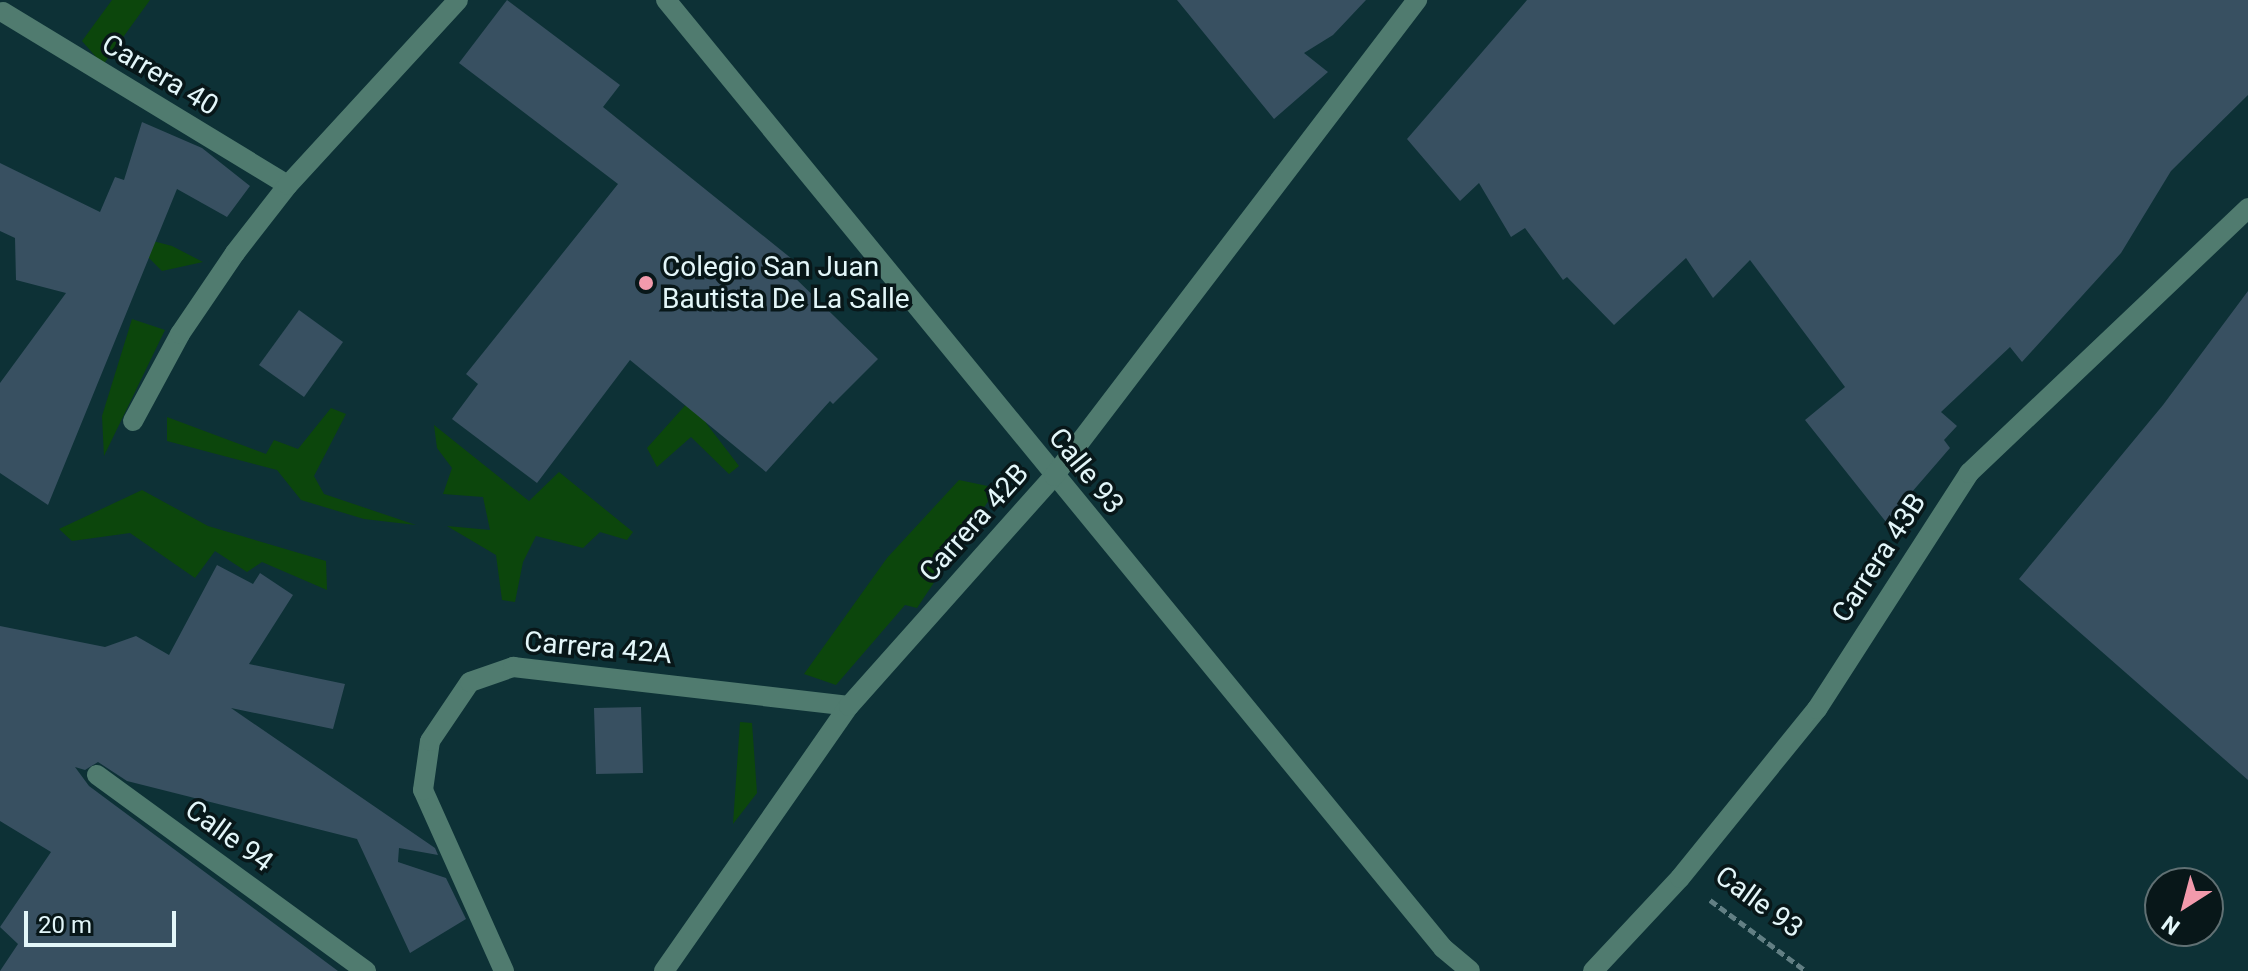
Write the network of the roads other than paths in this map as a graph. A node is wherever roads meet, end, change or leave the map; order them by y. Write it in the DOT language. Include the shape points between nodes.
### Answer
graph roads {
  1 [pos="458,0"];
  2 [pos="666,0"];
  3 [pos="1417,0"];
  4 [pos="3,12"];
  5 [pos="288,185"];
  6 [pos="2248,208"];
  7 [pos="133,421"];
  8 [pos="1054,476"];
  9 [pos="849,706"];
  10 [pos="97,775"];
  11 [pos="366,971"];
  12 [pos="504,971"];
  13 [pos="664,971"];
  14 [pos="1470,971"];
  15 [pos="1593,971"];
  1 -- 5 [label="street"];
  2 -- 8 [label="street, Calle 93"];
  3 -- 8 [label="street, Carrera 42B"];
  4 -- 5 [label="street, Carrera 40"];
  5 -- 7 [label="street" via="180,334"];
  6 -- 15 [label="street, Carrera 43B" via="1969,473 1817,709 1680,878"];
  8 -- 9 [label="street, Carrera 42B"];
  8 -- 14 [label="street, Calle 93" via="1443,948"];
  9 -- 12 [label="street, Carrera 42A" via="513,667 470,682 430,741 423,790"];
  9 -- 13 [label="street, Carrera 42B"];
  10 -- 11 [label="street, Calle 94"];
}
